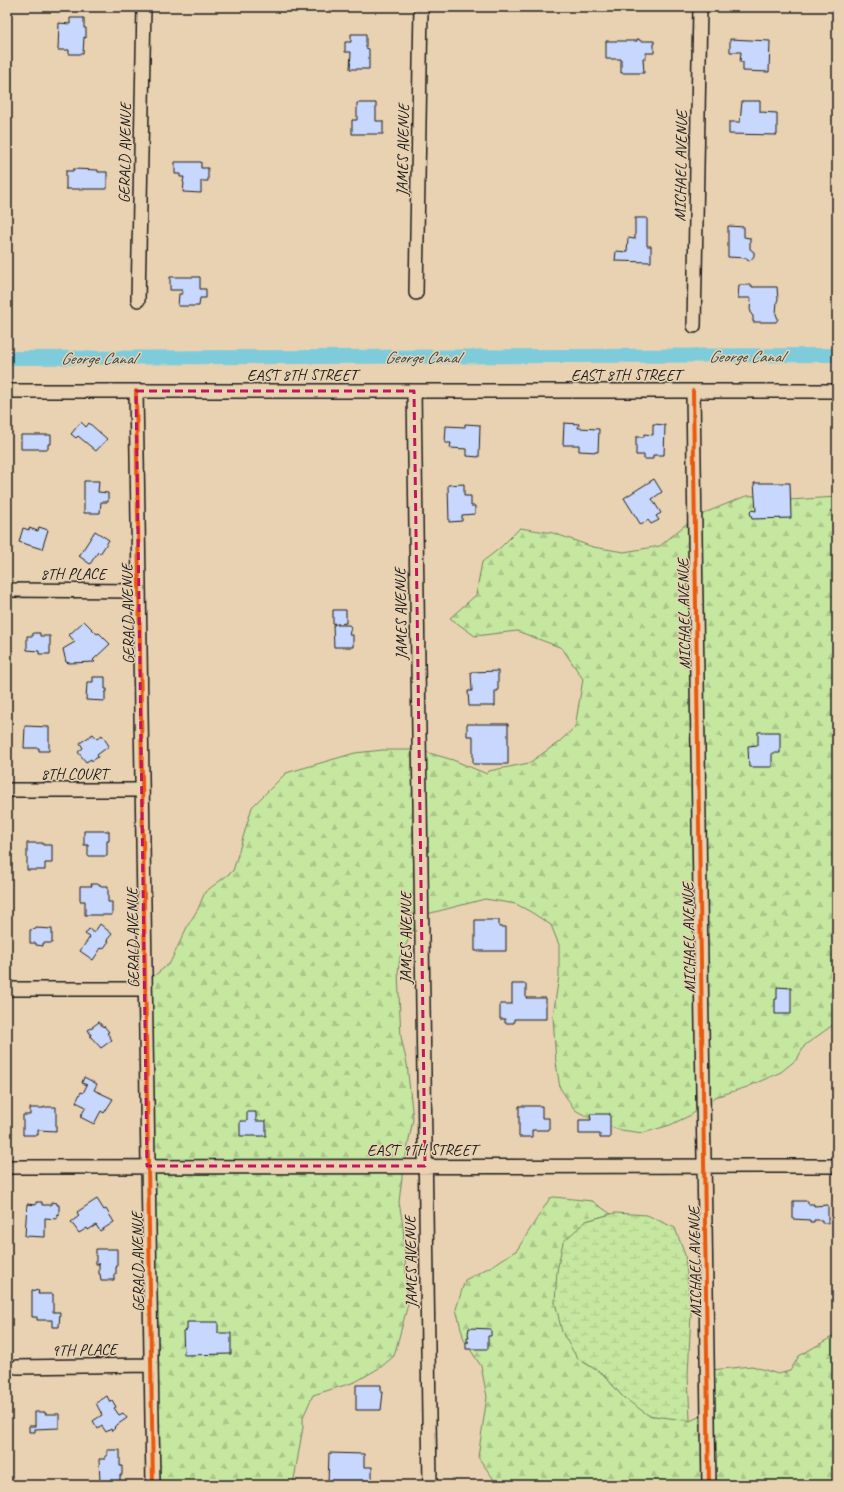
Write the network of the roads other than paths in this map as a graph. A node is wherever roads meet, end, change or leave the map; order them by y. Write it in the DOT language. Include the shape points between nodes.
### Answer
graph roads {
  1 [pos="144,7"];
  2 [pos="421,7"];
  3 [pos="700,7"];
  4 [pos="416,293"];
  5 [pos="138,300"];
  6 [pos="694,326"];
  7 [pos="7,391"];
  8 [pos="136,391"];
  9 [pos="414,391"];
  10 [pos="693,391"];
  11 [pos="837,391"];
  12 [pos="7,590"];
  13 [pos="138,591"];
  14 [pos="7,790"];
  15 [pos="142,790"];
  16 [pos="7,989"];
  17 [pos="145,989"];
  18 [pos="704,1165"];
  19 [pos="147,1166"];
  20 [pos="425,1166"];
  21 [pos="837,1166"];
  22 [pos="7,1167"];
  23 [pos="151,1365"];
  24 [pos="17,1367"];
  25 [pos="153,1485"];
  26 [pos="430,1485"];
  27 [pos="708,1485"];
  1 -- 5 [label="street, GERALD AVENUE"];
  2 -- 4 [label="street, JAMES AVENUE"];
  3 -- 6 [label="street, MICHAEL AVENUE"];
  7 -- 8 [label="street, EAST 8TH STREET"];
  8 -- 9 [label="street, EAST 8TH STREET"];
  8 -- 13 [label="street, GERALD AVENUE"];
  9 -- 10 [label="street, EAST 8TH STREET"];
  9 -- 20 [label="street, JAMES AVENUE"];
  10 -- 11 [label="street, EAST 8TH STREET"];
  10 -- 18 [label="street, MICHAEL AVENUE"];
  12 -- 13 [label="street, 8TH PLACE"];
  13 -- 15 [label="street, GERALD AVENUE"];
  14 -- 15 [label="street, 8TH COURT"];
  15 -- 17 [label="street, GERALD AVENUE"];
  16 -- 17 [label="street"];
  17 -- 19 [label="street, GERALD AVENUE"];
  18 -- 20 [label="street, EAST 9TH STREET"];
  18 -- 21 [label="street, EAST 9TH STREET"];
  18 -- 27 [label="street, MICHAEL AVENUE"];
  19 -- 20 [label="street, EAST 9TH STREET"];
  19 -- 22 [label="street, EAST 9TH STREET"];
  19 -- 23 [label="street, GERALD AVENUE"];
  20 -- 26 [label="street, JAMES AVENUE"];
  23 -- 24 [label="street, 9TH PLACE"];
  23 -- 25 [label="street, GERALD AVENUE"];
}
